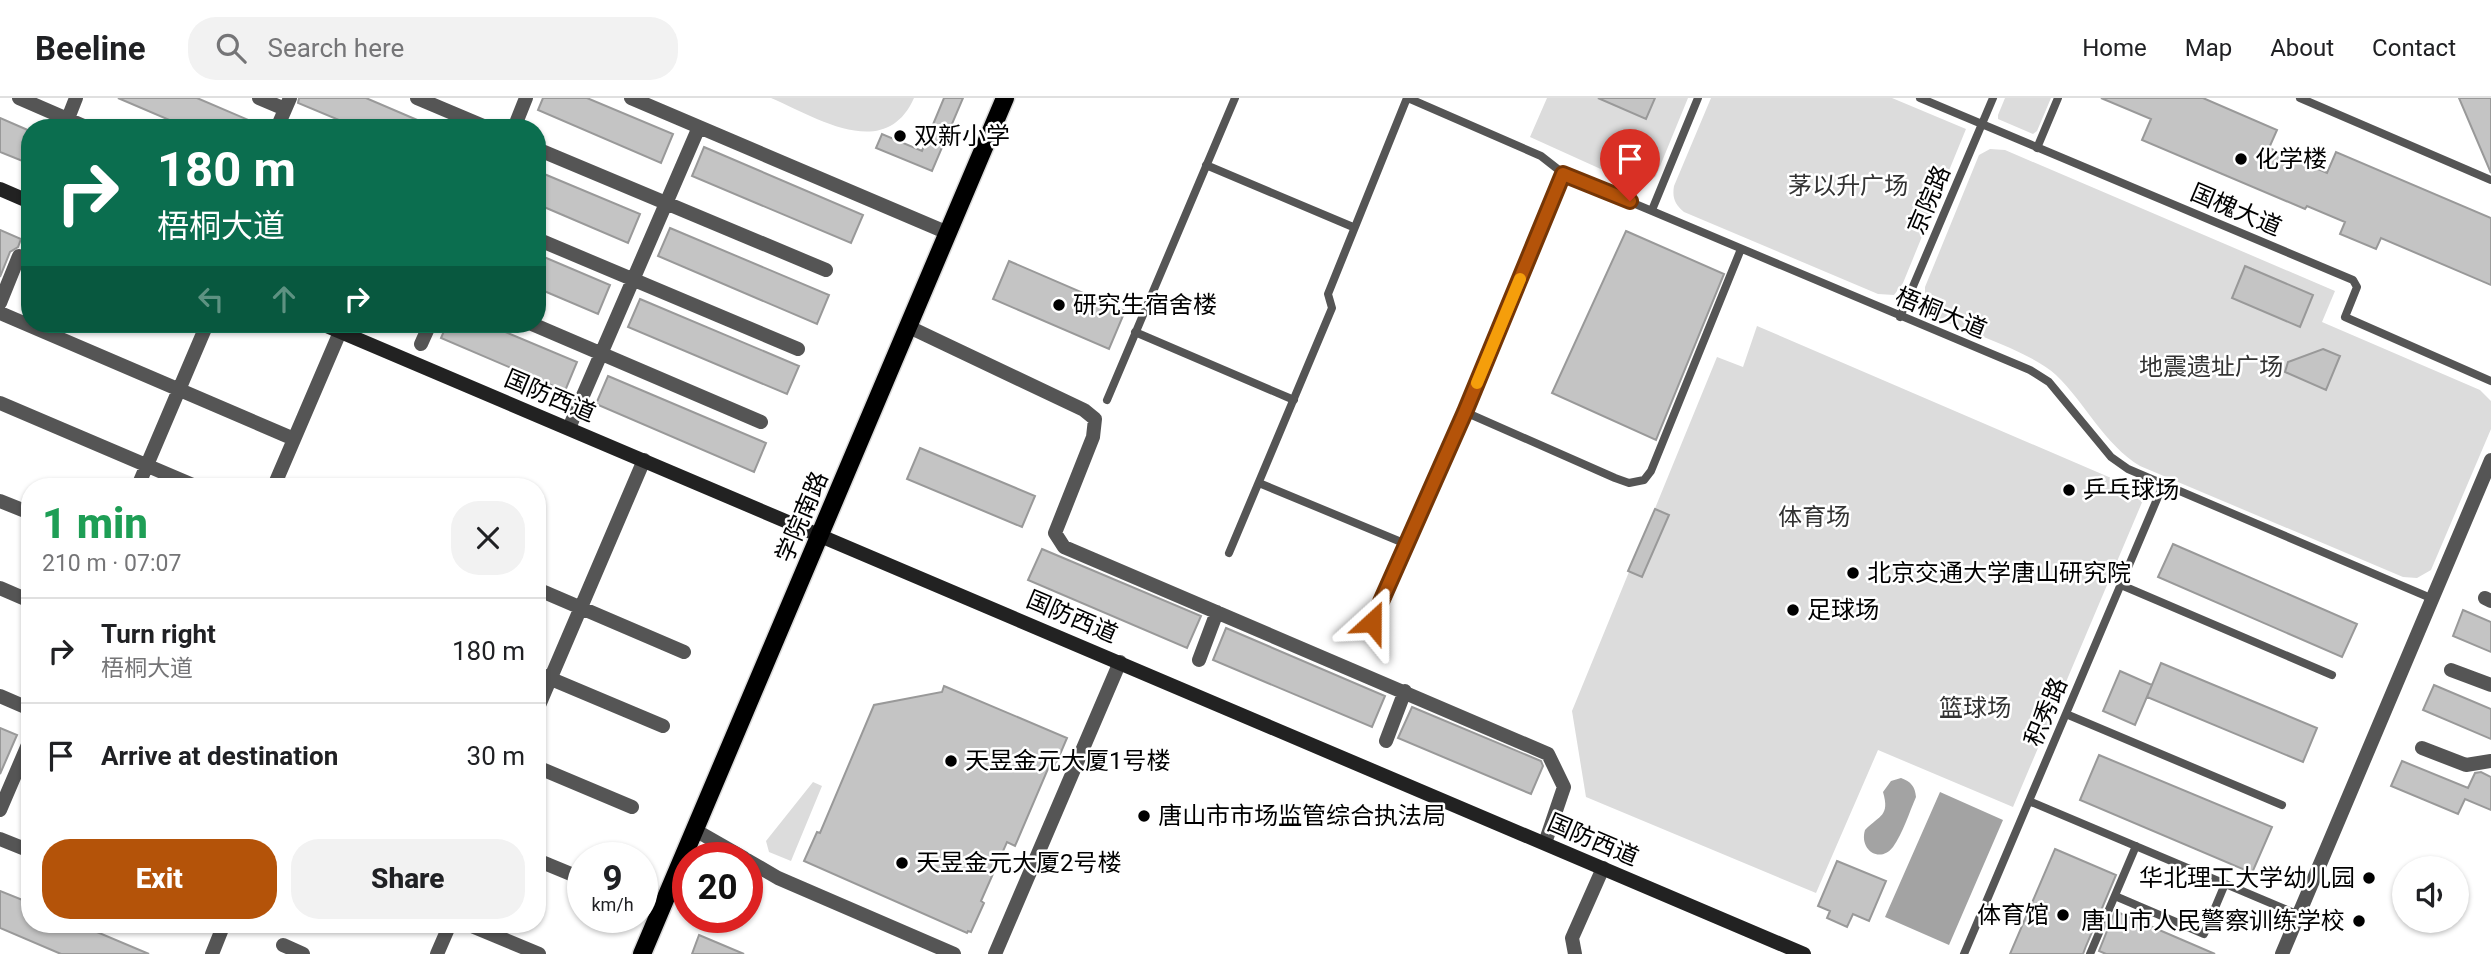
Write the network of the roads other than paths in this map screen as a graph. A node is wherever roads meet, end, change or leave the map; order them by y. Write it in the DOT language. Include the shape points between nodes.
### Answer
graph roads {
  1 [pos="19,98"];
  2 [pos="76,98"];
  3 [pos="258,98"];
  4 [pos="418,98"];
  5 [pos="526,98"];
  6 [pos="631,98"];
  7 [pos="1005,98"];
  8 [pos="1235,98"];
  9 [pos="1407,98"];
  10 [pos="1698,98"];
  11 [pos="1920,98"];
  12 [pos="1993,98"];
  13 [pos="2058,98"];
  14 [pos="2300,98"];
  15 [pos="287,104"];
  16 [pos="58,119"];
  17 [pos="68,119"];
  18 [pos="467,119"];
  19 [pos="518,119"];
  20 [pos="1982,124"];
  21 [pos="699,127"];
  22 [pos="2037,148"];
  23 [pos="546,153"];
  24 [pos="1206,165"];
  25 [pos="1563,174"];
  26 [pos="2491,180"];
  27 [pos="0,189"];
  28 [pos="21,198"];
  29 [pos="666,203"];
  30 [pos="1652,210"];
  31 [pos="1353,227"];
  32 [pos="948,233"];
  33 [pos="546,243"];
  34 [pos="1741,249"];
  35 [pos="19,256"];
  36 [pos="826,270"];
  37 [pos="633,280"];
  38 [pos="0,303"];
  39 [pos="0,313"];
  40 [pos="1900,317"];
  41 [pos="21,322"];
  42 [pos="909,327"];
  43 [pos="546,330"];
  44 [pos="1135,332"];
  45 [pos="47,333"];
  46 [pos="203,333"];
  47 [pos="340,333"];
  48 [pos="342,333"];
  49 [pos="426,333"];
  50 [pos="421,344"];
  51 [pos="798,349"];
  52 [pos="601,354"];
  53 [pos="2491,381"];
  54 [pos="179,389"];
  55 [pos="1107,400"];
  56 [pos="1294,400"];
  57 [pos="0,403"];
  58 [pos="1465,412"];
  59 [pos="761,422"];
  60 [pos="569,428"];
  61 [pos="294,439"];
  62 [pos="644,460"];
  63 [pos="2491,460"];
  64 [pos="146,466"];
  65 [pos="141,478"];
  66 [pos="175,478"];
  67 [pos="277,478"];
  68 [pos="1259,483"];
  69 [pos="2163,485"];
  70 [pos="0,500"];
  71 [pos="21,509"];
  72 [pos="821,537"];
  73 [pos="1406,544"];
  74 [pos="1229,552"];
  75 [pos="2120,585"];
  76 [pos="0,588"];
  77 [pos="546,593"];
  78 [pos="21,597"];
  79 [pos="2432,599"];
  80 [pos="581,608"];
  81 [pos="1217,612"];
  82 [pos="1372,622"];
  83 [pos="684,652"];
  84 [pos="1199,660"];
  85 [pos="1120,662"];
  86 [pos="2451,670"];
  87 [pos="546,672"];
  88 [pos="2332,675"];
  89 [pos="546,677"];
  90 [pos="2491,685"];
  91 [pos="1405,691"];
  92 [pos="0,696"];
  93 [pos="21,705"];
  94 [pos="2066,714"];
  95 [pos="663,726"];
  96 [pos="1386,741"];
  97 [pos="2422,748"];
  98 [pos="21,761"];
  99 [pos="2491,761"];
  100 [pos="546,771"];
  101 [pos="2029,801"];
  102 [pos="2282,805"];
  103 [pos="632,807"];
  104 [pos="0,810"];
  105 [pos="695,830"];
  106 [pos="0,839"];
  107 [pos="716,842"];
  108 [pos="1545,844"];
  109 [pos="2136,846"];
  110 [pos="21,847"];
  111 [pos="546,864"];
  112 [pos="1603,868"];
  113 [pos="763,869"];
  114 [pos="567,872"];
  115 [pos="2225,884"];
  116 [pos="2115,896"];
  117 [pos="2299,915"];
  118 [pos="220,933"];
  119 [pos="446,933"];
  120 [pos="489,933"];
  121 [pos="283,945"];
  122 [pos="212,954"];
  123 [pos="303,954"];
  124 [pos="438,954"];
  125 [pos="539,954"];
  126 [pos="642,954"];
  127 [pos="954,954"];
  128 [pos="995,954"];
  129 [pos="1575,954"];
  130 [pos="1804,954"];
  131 [pos="1964,954"];
  132 [pos="2090,954"];
  133 [pos="2282,954"];
  1 -- 16 [label="street"];
  2 -- 17 [label="street"];
  3 -- 15 [label="street"];
  4 -- 18 [label="street"];
  5 -- 19 [label="street"];
  6 -- 21 [label="street"];
  7 -- 32 [label="main road, 学院南路"];
  8 -- 24 [label="lane"];
  9 -- 25 [label="lane, 梧桐大道" via="1541,156"];
  9 -- 31 [label="lane"];
  10 -- 30 [label="lane"];
  11 -- 20 [label="lane, 国槐大道"];
  12 -- 20 [label="lane, 京院路"];
  13 -- 22 [label="lane"];
  14 -- 26 [label="lane"];
  20 -- 22 [label="lane, 国槐大道"];
  20 -- 40 [label="lane, 京院路"];
  21 -- 29 [label="street"];
  21 -- 32 [label="street"];
  22 -- 53 [label="lane, 国槐大道" via="2353,280 2357,287 2345,317"];
  23 -- 29 [label="street"];
  24 -- 31 [label="lane"];
  24 -- 44 [label="lane"];
  25 -- 30 [label="lane, 梧桐大道"];
  25 -- 58 [label="lane"];
  27 -- 28 [label="street"];
  29 -- 36 [label="street"];
  29 -- 37 [label="street"];
  30 -- 34 [label="lane, 梧桐大道"];
  31 -- 56 [label="lane" via="1328,294 1332,309"];
  32 -- 42 [label="main road, 学院南路"];
  33 -- 37 [label="street"];
  34 -- 40 [label="lane, 梧桐大道"];
  34 -- 58 [label="lane" via="1644,480 1629,483 1615,478"];
  35 -- 38 [label="street"];
  37 -- 51 [label="street"];
  37 -- 52 [label="street"];
  39 -- 41 [label="street"];
  40 -- 69 [label="lane, 梧桐大道" via="2049,382 2111,457"];
  42 -- 72 [label="main road, 学院南路"];
  42 -- 81 [label="street" via="1095,419 1093,437 1055,533 1064,547"];
  43 -- 52 [label="street"];
  44 -- 55 [label="lane"];
  44 -- 56 [label="lane"];
  45 -- 54 [label="street"];
  46 -- 54 [label="street"];
  47 -- 61 [label="street"];
  48 -- 60 [label="street, 国防西道"];
  49 -- 50 [label="street"];
  52 -- 59 [label="street"];
  52 -- 60 [label="street"];
  54 -- 61 [label="street"];
  54 -- 64 [label="street"];
  56 -- 68 [label="lane"];
  57 -- 64 [label="street"];
  58 -- 73 [label="lane"];
  60 -- 62 [label="street, 国防西道"];
  61 -- 67 [label="street"];
  62 -- 72 [label="street, 国防西道"];
  62 -- 80 [label="street"];
  63 -- 79 [label="street"];
  64 -- 65 [label="street"];
  64 -- 66 [label="street"];
  68 -- 73 [label="lane"];
  68 -- 74 [label="lane"];
  69 -- 75 [label="lane, 积秀路"];
  69 -- 79 [label="lane, 梧桐大道"];
  70 -- 71 [label="street"];
  72 -- 85 [label="street, 国防西道"];
  72 -- 105 [label="main road, 学院南路"];
  73 -- 82 [label="lane"];
  75 -- 88 [label="lane"];
  75 -- 94 [label="lane, 积秀路"];
  76 -- 78 [label="street"];
  77 -- 80 [label="street"];
  79 -- 117 [label="street"];
  80 -- 83 [label="street"];
  80 -- 87 [label="street"];
  81 -- 84 [label="street"];
  81 -- 91 [label="street"];
  85 -- 108 [label="street, 国防西道"];
  85 -- 128 [label="street"];
  86 -- 90 [label="street"];
  89 -- 95 [label="street"];
  91 -- 96 [label="street"];
  91 -- 108 [label="street" via="1548,754 1564,787"];
  92 -- 93 [label="street"];
  94 -- 101 [label="lane, 积秀路"];
  94 -- 102 [label="lane"];
  97 -- 99 [label="street" via="2466,765"];
  98 -- 104 [label="street"];
  100 -- 103 [label="street"];
  101 -- 109 [label="lane"];
  101 -- 131 [label="lane, 积秀路"];
  105 -- 107 [label="street"];
  105 -- 126 [label="main road, 学院南路"];
  106 -- 110 [label="street"];
  108 -- 112 [label="street, 国防西道"];
  109 -- 115 [label="lane"];
  109 -- 116 [label="lane"];
  111 -- 114 [label="street"];
  112 -- 129 [label="street" via="1572,937"];
  112 -- 130 [label="street, 国防西道"];
  113 -- 127 [label="street"];
  115 -- 116 [label="lane" via="2204,934"];
  115 -- 117 [label="lane"];
  116 -- 132 [label="lane"];
  117 -- 133 [label="street"];
  118 -- 122 [label="street"];
  119 -- 124 [label="street"];
  120 -- 125 [label="street"];
  121 -- 123 [label="street"];
}
